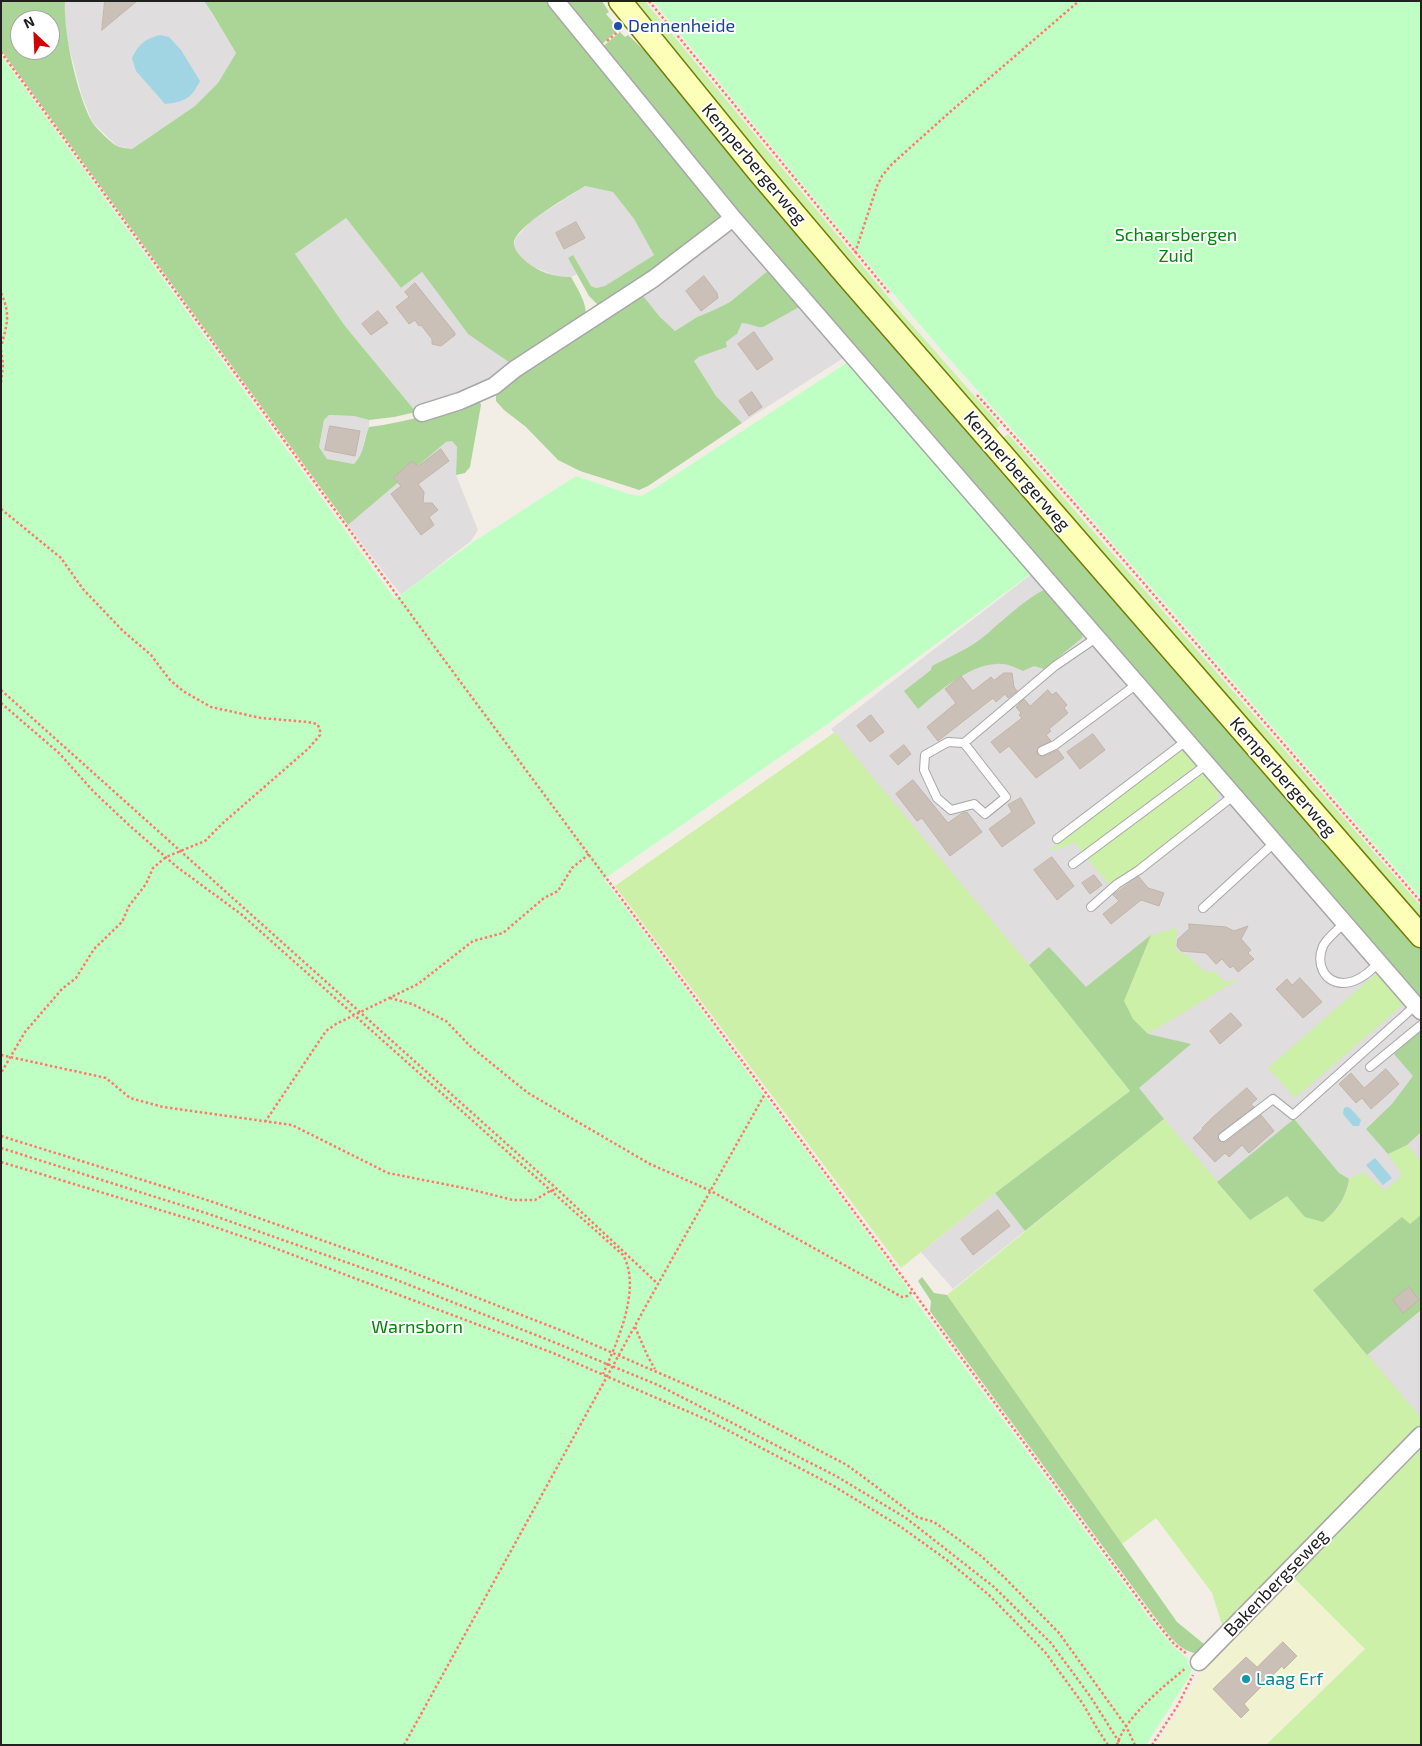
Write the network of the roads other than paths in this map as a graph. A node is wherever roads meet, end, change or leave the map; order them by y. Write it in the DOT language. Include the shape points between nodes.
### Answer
graph roads {
  1 [pos="556,1"];
  2 [pos="620,1"];
  3 [pos="733,218"];
  4 [pos="422,413"];
  5 [pos="1096,638"];
  6 [pos="1137,684"];
  7 [pos="1186,741"];
  8 [pos="964,743"];
  9 [pos="1042,751"];
  10 [pos="1206,765"];
  11 [pos="1233,796"];
  12 [pos="1057,839"];
  13 [pos="1274,843"];
  14 [pos="1073,864"];
  15 [pos="1091,907"];
  16 [pos="1203,908"];
  17 [pos="1344,923"];
  18 [pos="1421,936"];
  19 [pos="1379,962"];
  20 [pos="1418,1008"];
  21 [pos="1421,1025"];
  22 [pos="1370,1067"];
  23 [pos="1223,1137"];
  24 [pos="1421,1435"];
  25 [pos="1199,1662"];
  1 -- 3 [label="street"];
  2 -- 18 [label="main road, Kemperbergerweg" via="847,276"];
  3 -- 4 [label="street" via="653,279 494,386"];
  3 -- 5 [label="street"];
  5 -- 6 [label="street"];
  5 -- 8 [label="lane" via="1055,666"];
  6 -- 7 [label="street"];
  6 -- 9 [label="lane" via="1055,745"];
  7 -- 10 [label="street"];
  7 -- 12 [label="lane"];
  8 -- 8 [label="lane" via="948,742 926,755 924,770 937,798 951,810 974,804 985,814 1006,797"];
  10 -- 11 [label="street"];
  10 -- 14 [label="lane"];
  11 -- 13 [label="street"];
  11 -- 15 [label="lane"];
  13 -- 16 [label="lane"];
  13 -- 17 [label="street"];
  17 -- 19 [label="street"];
  17 -- 19 [label="lane" via="1324,944 1320,956 1325,975 1344,983 1366,975"];
  19 -- 20 [label="street"];
  20 -- 23 [label="lane" via="1293,1115 1273,1099"];
  21 -- 22 [label="lane"];
  24 -- 25 [label="street, Bakenbergseweg"];
}
